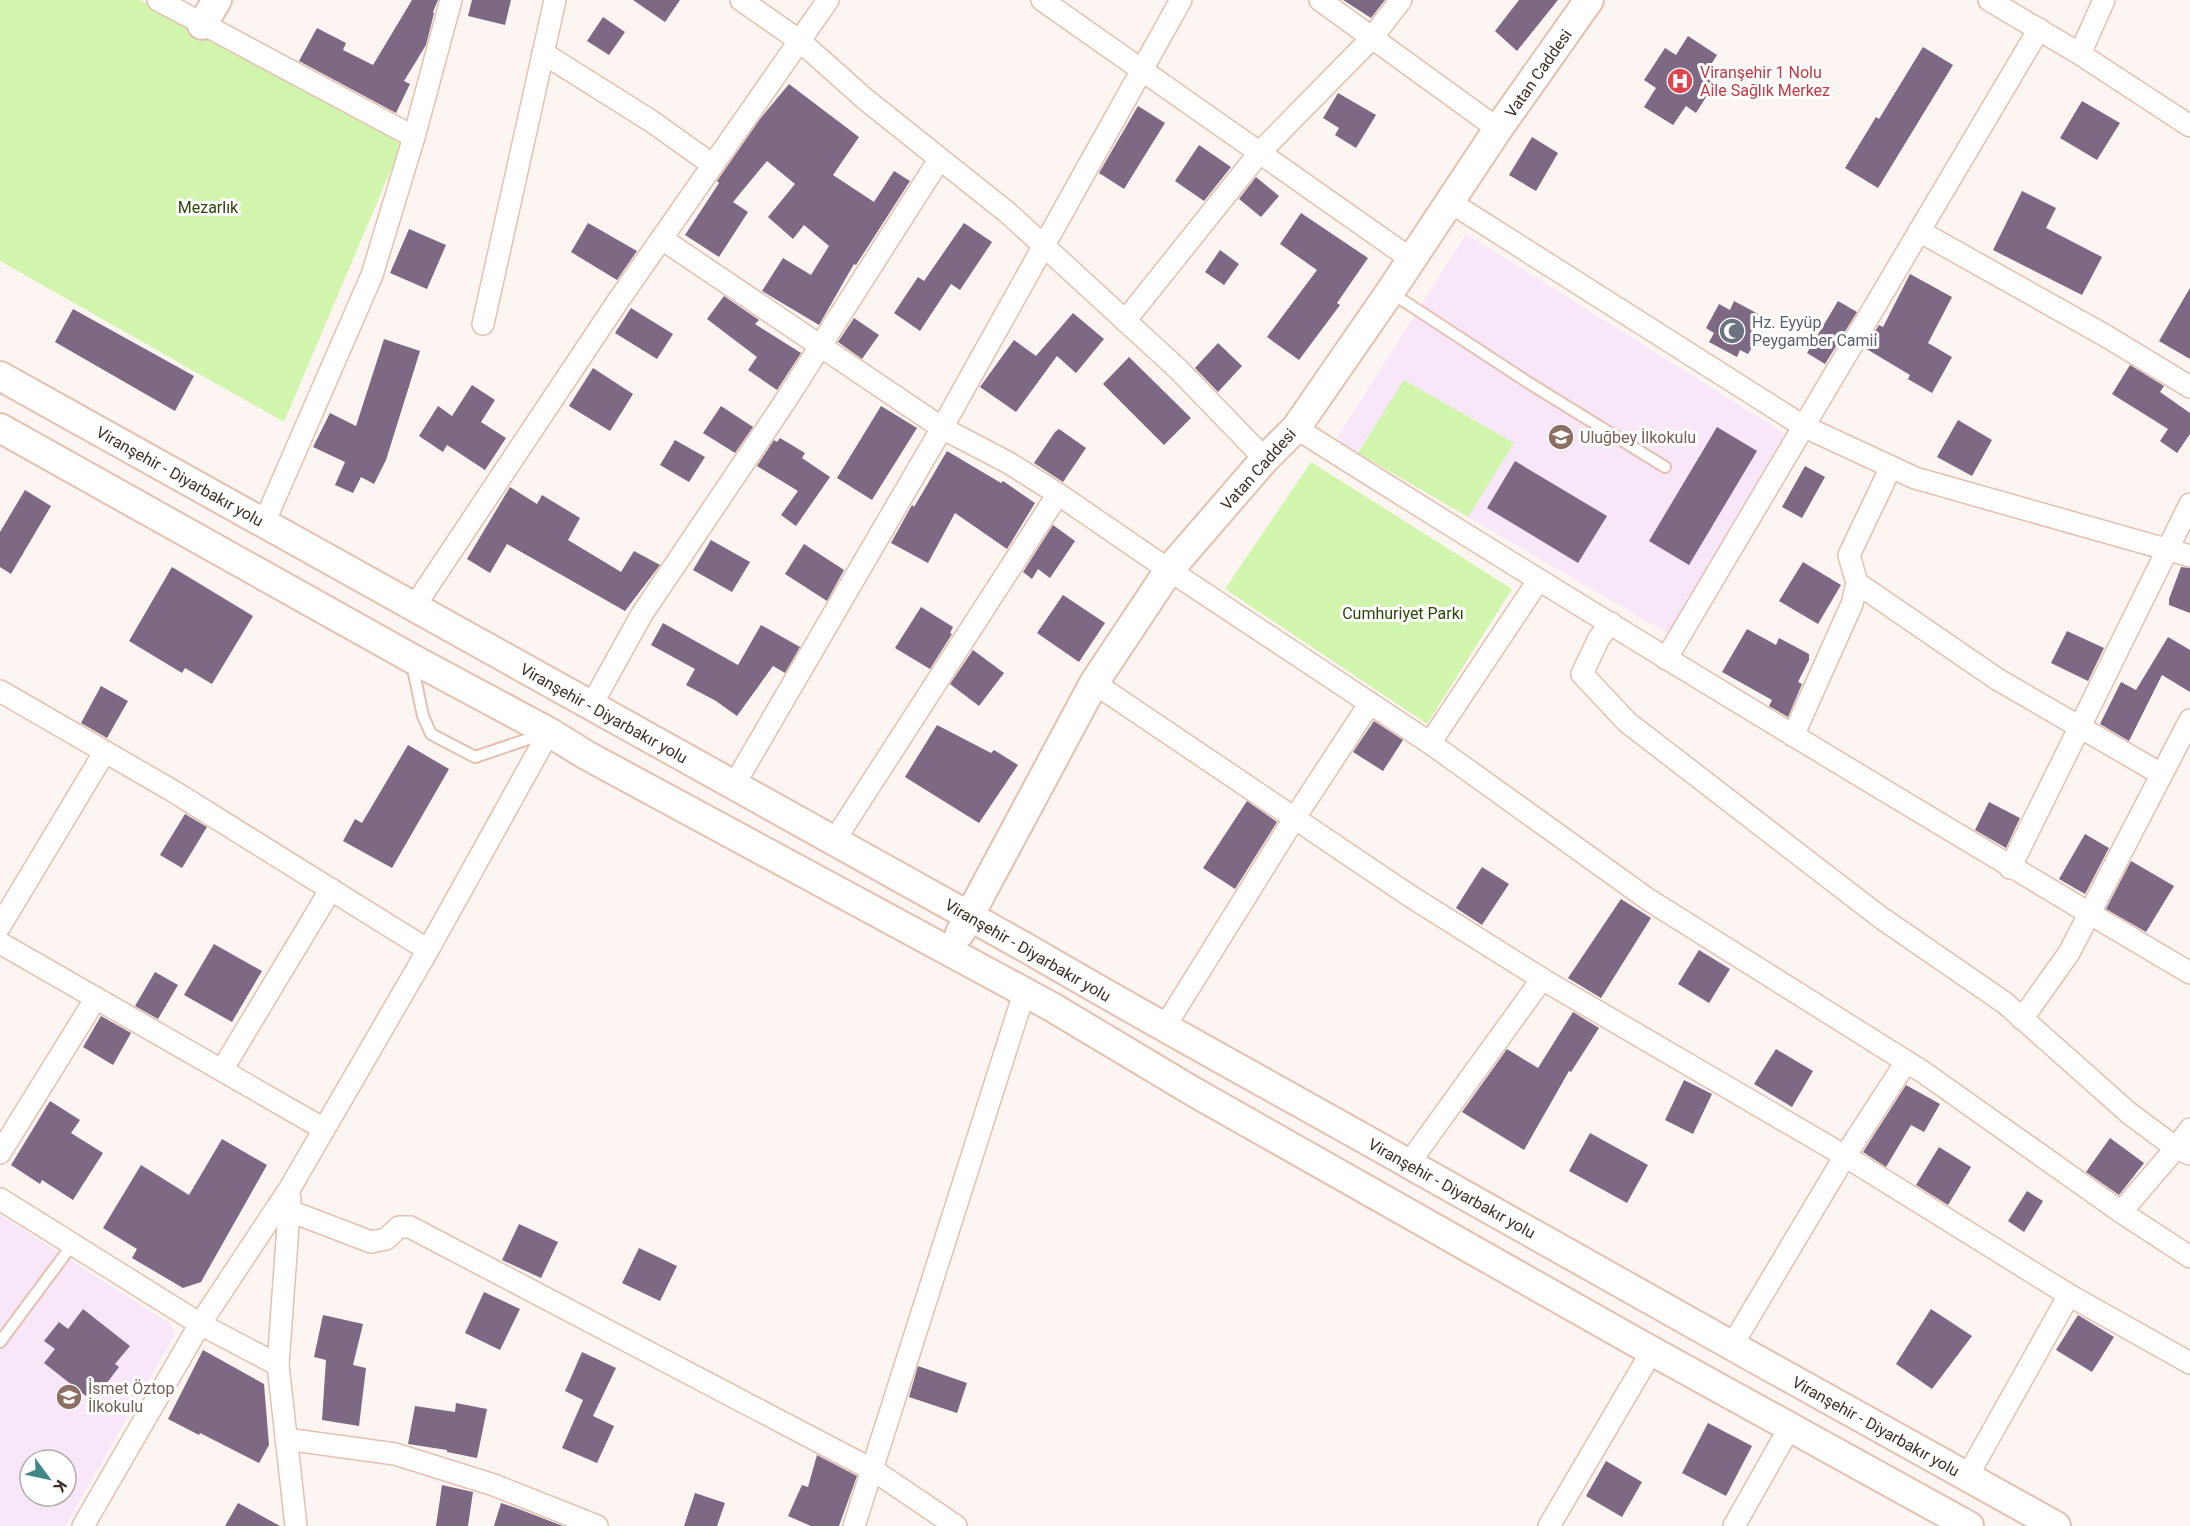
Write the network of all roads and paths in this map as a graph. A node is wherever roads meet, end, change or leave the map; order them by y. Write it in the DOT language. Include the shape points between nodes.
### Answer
graph roads {
  1 [pos="158,0"];
  2 [pos="217,0"];
  3 [pos="451,0"];
  4 [pos="555,0"];
  5 [pos="741,0"];
  6 [pos="828,0"];
  7 [pos="1041,0"];
  8 [pos="1181,0"];
  9 [pos="1320,0"];
  10 [pos="1401,0"];
  11 [pos="1589,0"];
  12 [pos="1989,0"];
  13 [pos="2104,0"];
  14 [pos="202,25"];
  15 [pos="2039,29"];
  16 [pos="1371,39"];
  17 [pos="800,41"];
  18 [pos="543,53"];
  19 [pos="2080,54"];
  20 [pos="1142,69"];
  21 [pos="2190,126"];
  22 [pos="1498,129"];
  23 [pos="414,137"];
  24 [pos="1260,152"];
  25 [pos="939,160"];
  26 [pos="713,165"];
  27 [pos="1450,202"];
  28 [pos="1919,231"];
  29 [pos="662,239"];
  30 [pos="1042,245"];
  31 [pos="1411,259"];
  32 [pos="1390,292"];
  33 [pos="1125,321"];
  34 [pos="483,324"];
  35 [pos="820,344"];
  36 [pos="0,376"];
  37 [pos="2190,387"];
  38 [pos="1803,426"];
  39 [pos="0,428"];
  40 [pos="942,428"];
  41 [pos="1296,428"];
  42 [pos="1265,459"];
  43 [pos="1665,467"];
  44 [pos="1891,467"];
  45 [pos="1058,494"];
  46 [pos="2190,504"];
  47 [pos="264,523"];
  48 [pos="2169,550"];
  49 [pos="2190,556"];
  50 [pos="1169,570"];
  51 [pos="1538,581"];
  52 [pos="1857,583"];
  53 [pos="414,607"];
  54 [pos="1611,623"];
  55 [pos="411,658"];
  56 [pos="1666,659"];
  57 [pos="1094,683"];
  58 [pos="0,691"];
  59 [pos="1370,703"];
  60 [pos="591,705"];
  61 [pos="2190,720"];
  62 [pos="2079,727"];
  63 [pos="549,732"];
  64 [pos="1793,736"];
  65 [pos="1430,743"];
  66 [pos="104,753"];
  67 [pos="2161,774"];
  68 [pos="734,785"];
  69 [pos="1294,819"];
  70 [pos="834,841"];
  71 [pos="2010,868"];
  72 [pos="331,889"];
  73 [pos="2090,915"];
  74 [pos="969,916"];
  75 [pos="0,926"];
  76 [pos="0,943"];
  77 [pos="429,950"];
  78 [pos="950,952"];
  79 [pos="2188,967"];
  80 [pos="1542,979"];
  81 [pos="1024,993"];
  82 [pos="96,998"];
  83 [pos="2022,1019"];
  84 [pos="1164,1028"];
  85 [pos="1906,1062"];
  86 [pos="222,1070"];
  87 [pos="324,1129"];
  88 [pos="2190,1129"];
  89 [pos="2183,1151"];
  90 [pos="0,1153"];
  91 [pos="1845,1156"];
  92 [pos="1409,1163"];
  93 [pos="290,1188"];
  94 [pos="0,1199"];
  95 [pos="290,1211"];
  96 [pos="2121,1212"];
  97 [pos="72,1245"];
  98 [pos="2190,1257"];
  99 [pos="2069,1295"];
  100 [pos="200,1324"];
  101 [pos="0,1342"];
  102 [pos="1731,1347"];
  103 [pos="1652,1351"];
  104 [pos="2190,1363"];
  105 [pos="278,1365"];
  106 [pos="1790,1427"];
  107 [pos="286,1439"];
  108 [pos="873,1470"];
  109 [pos="1967,1477"];
  110 [pos="1956,1523"];
  111 [pos="83,1526"];
  112 [pos="296,1526"];
  113 [pos="597,1526"];
  114 [pos="854,1526"];
  115 [pos="956,1526"];
  116 [pos="1549,1526"];
  117 [pos="1734,1526"];
  118 [pos="2056,1526"];
  1 -- 14 [label="street"];
  2 -- 14 [label="main road"];
  3 -- 23 [label="street"];
  4 -- 18 [label="street"];
  5 -- 17 [label="street"];
  6 -- 17 [label="street"];
  7 -- 20 [label="street"];
  8 -- 20 [label="street"];
  9 -- 16 [label="street"];
  10 -- 16 [label="street"];
  11 -- 22 [label="main road, Vatan Caddesi"];
  12 -- 15 [label="street"];
  13 -- 19 [label="street"];
  14 -- 23 [label="street"];
  15 -- 19 [label="street"];
  15 -- 28 [label="street"];
  16 -- 22 [label="street"];
  16 -- 24 [label="street"];
  17 -- 25 [label="street"];
  17 -- 26 [label="street"];
  18 -- 26 [label="street"];
  18 -- 34 [label="street"];
  19 -- 21 [label="street"];
  20 -- 24 [label="street"];
  20 -- 30 [label="street"];
  22 -- 27 [label="main road, Vatan Caddesi"];
  23 -- 47 [label="street" via="372,275"];
  24 -- 31 [label="street"];
  24 -- 33 [label="street"];
  25 -- 30 [label="street" via="1008,213"];
  25 -- 35 [label="street"];
  26 -- 29 [label="street"];
  27 -- 31 [label="main road, Vatan Caddesi"];
  27 -- 38 [label="street"];
  28 -- 37 [label="street"];
  28 -- 38 [label="street"];
  29 -- 35 [label="street"];
  29 -- 53 [label="street"];
  30 -- 33 [label="street"];
  30 -- 40 [label="street"];
  31 -- 32 [label="main road, Vatan Caddesi"];
  32 -- 41 [label="main road, Vatan Caddesi"];
  32 -- 43 [label="lane"];
  33 -- 42 [label="street" via="1178,369"];
  35 -- 40 [label="street"];
  35 -- 60 [label="street" via="642,614"];
  36 -- 47 [label="main road, Viranşehir - Diyarbakır yolu"];
  38 -- 44 [label="street"];
  38 -- 56 [label="street"];
  39 -- 55 [label="main road"];
  40 -- 45 [label="street"];
  40 -- 68 [label="street"];
  41 -- 42 [label="main road, Vatan Caddesi"];
  41 -- 51 [label="street"];
  42 -- 50 [label="main road, Vatan Caddesi"];
  44 -- 48 [label="street" via="1915,478"];
  44 -- 52 [label="street" via="1849,555"];
  45 -- 50 [label="street"];
  45 -- 70 [label="street"];
  46 -- 48 [label="street"];
  47 -- 53 [label="main road, Viranşehir - Diyarbakır yolu"];
  48 -- 49 [label="street"];
  48 -- 62 [label="street"];
  50 -- 57 [label="main road, Vatan Caddesi"];
  50 -- 59 [label="street"];
  51 -- 54 [label="street"];
  51 -- 65 [label="street"];
  52 -- 62 [label="street" via="1997,679"];
  52 -- 64 [label="street" via="1852,604"];
  53 -- 60 [label="main road, Viranşehir - Diyarbakır yolu"];
  54 -- 56 [label="street"];
  54 -- 83 [label="street" via="1599,638 1582,675 1627,722 1880,916"];
  55 -- 63 [label="main road"];
  55 -- 63 [label="lane" via="423,716 431,734 475,758"];
  56 -- 64 [label="street"];
  57 -- 69 [label="street"];
  57 -- 74 [label="main road, Vatan Caddesi"];
  58 -- 66 [label="street"];
  59 -- 65 [label="street"];
  59 -- 69 [label="street"];
  60 -- 68 [label="main road, Viranşehir - Diyarbakır yolu"];
  61 -- 67 [label="street"];
  62 -- 67 [label="street"];
  62 -- 71 [label="street"];
  63 -- 77 [label="street"];
  63 -- 78 [label="main road"];
  64 -- 71 [label="street"];
  65 -- 85 [label="street" via="1649,900"];
  66 -- 72 [label="street"];
  66 -- 75 [label="street"];
  67 -- 73 [label="street"];
  68 -- 70 [label="main road, Viranşehir - Diyarbakır yolu"];
  69 -- 80 [label="street"];
  69 -- 84 [label="street"];
  70 -- 74 [label="main road, Viranşehir - Diyarbakır yolu"];
  71 -- 73 [label="street"];
  72 -- 77 [label="street"];
  72 -- 86 [label="street"];
  73 -- 79 [label="street"];
  73 -- 83 [label="street" via="2069,953"];
  74 -- 78 [label="main road, Vatan Caddesi"];
  74 -- 84 [label="main road, Viranşehir - Diyarbakır yolu"];
  76 -- 82 [label="street"];
  77 -- 87 [label="street"];
  78 -- 81 [label="main road"];
  80 -- 91 [label="street"];
  80 -- 92 [label="street"];
  81 -- 103 [label="main road"];
  81 -- 108 [label="street"];
  82 -- 86 [label="street"];
  82 -- 90 [label="street"];
  83 -- 89 [label="street" via="2130,1114"];
  84 -- 92 [label="main road, Viranşehir - Diyarbakır yolu"];
  85 -- 91 [label="street"];
  85 -- 96 [label="street"];
  86 -- 87 [label="street"];
  87 -- 93 [label="street"];
  88 -- 89 [label="street"];
  89 -- 96 [label="street"];
  91 -- 99 [label="street"];
  91 -- 102 [label="street"];
  92 -- 102 [label="main road, Viranşehir - Diyarbakır yolu"];
  93 -- 95 [label="street"];
  93 -- 100 [label="street"];
  94 -- 97 [label="street"];
  95 -- 105 [label="street"];
  95 -- 108 [label="street" via="371,1242 386,1239 399,1227 410,1227"];
  96 -- 98 [label="street"];
  97 -- 100 [label="street"];
  97 -- 101 [label="lane"];
  99 -- 104 [label="street"];
  99 -- 109 [label="street"];
  100 -- 105 [label="street"];
  100 -- 111 [label="street"];
  102 -- 109 [label="main road, Viranşehir - Diyarbakır yolu"];
  103 -- 106 [label="main road"];
  103 -- 116 [label="street"];
  105 -- 107 [label="street"];
  106 -- 110 [label="main road"];
  106 -- 117 [label="street"];
  107 -- 112 [label="street"];
  107 -- 113 [label="street" via="395,1454 494,1485"];
  108 -- 114 [label="street"];
  108 -- 115 [label="street"];
  109 -- 118 [label="main road, Viranşehir - Diyarbakır yolu"];
}
